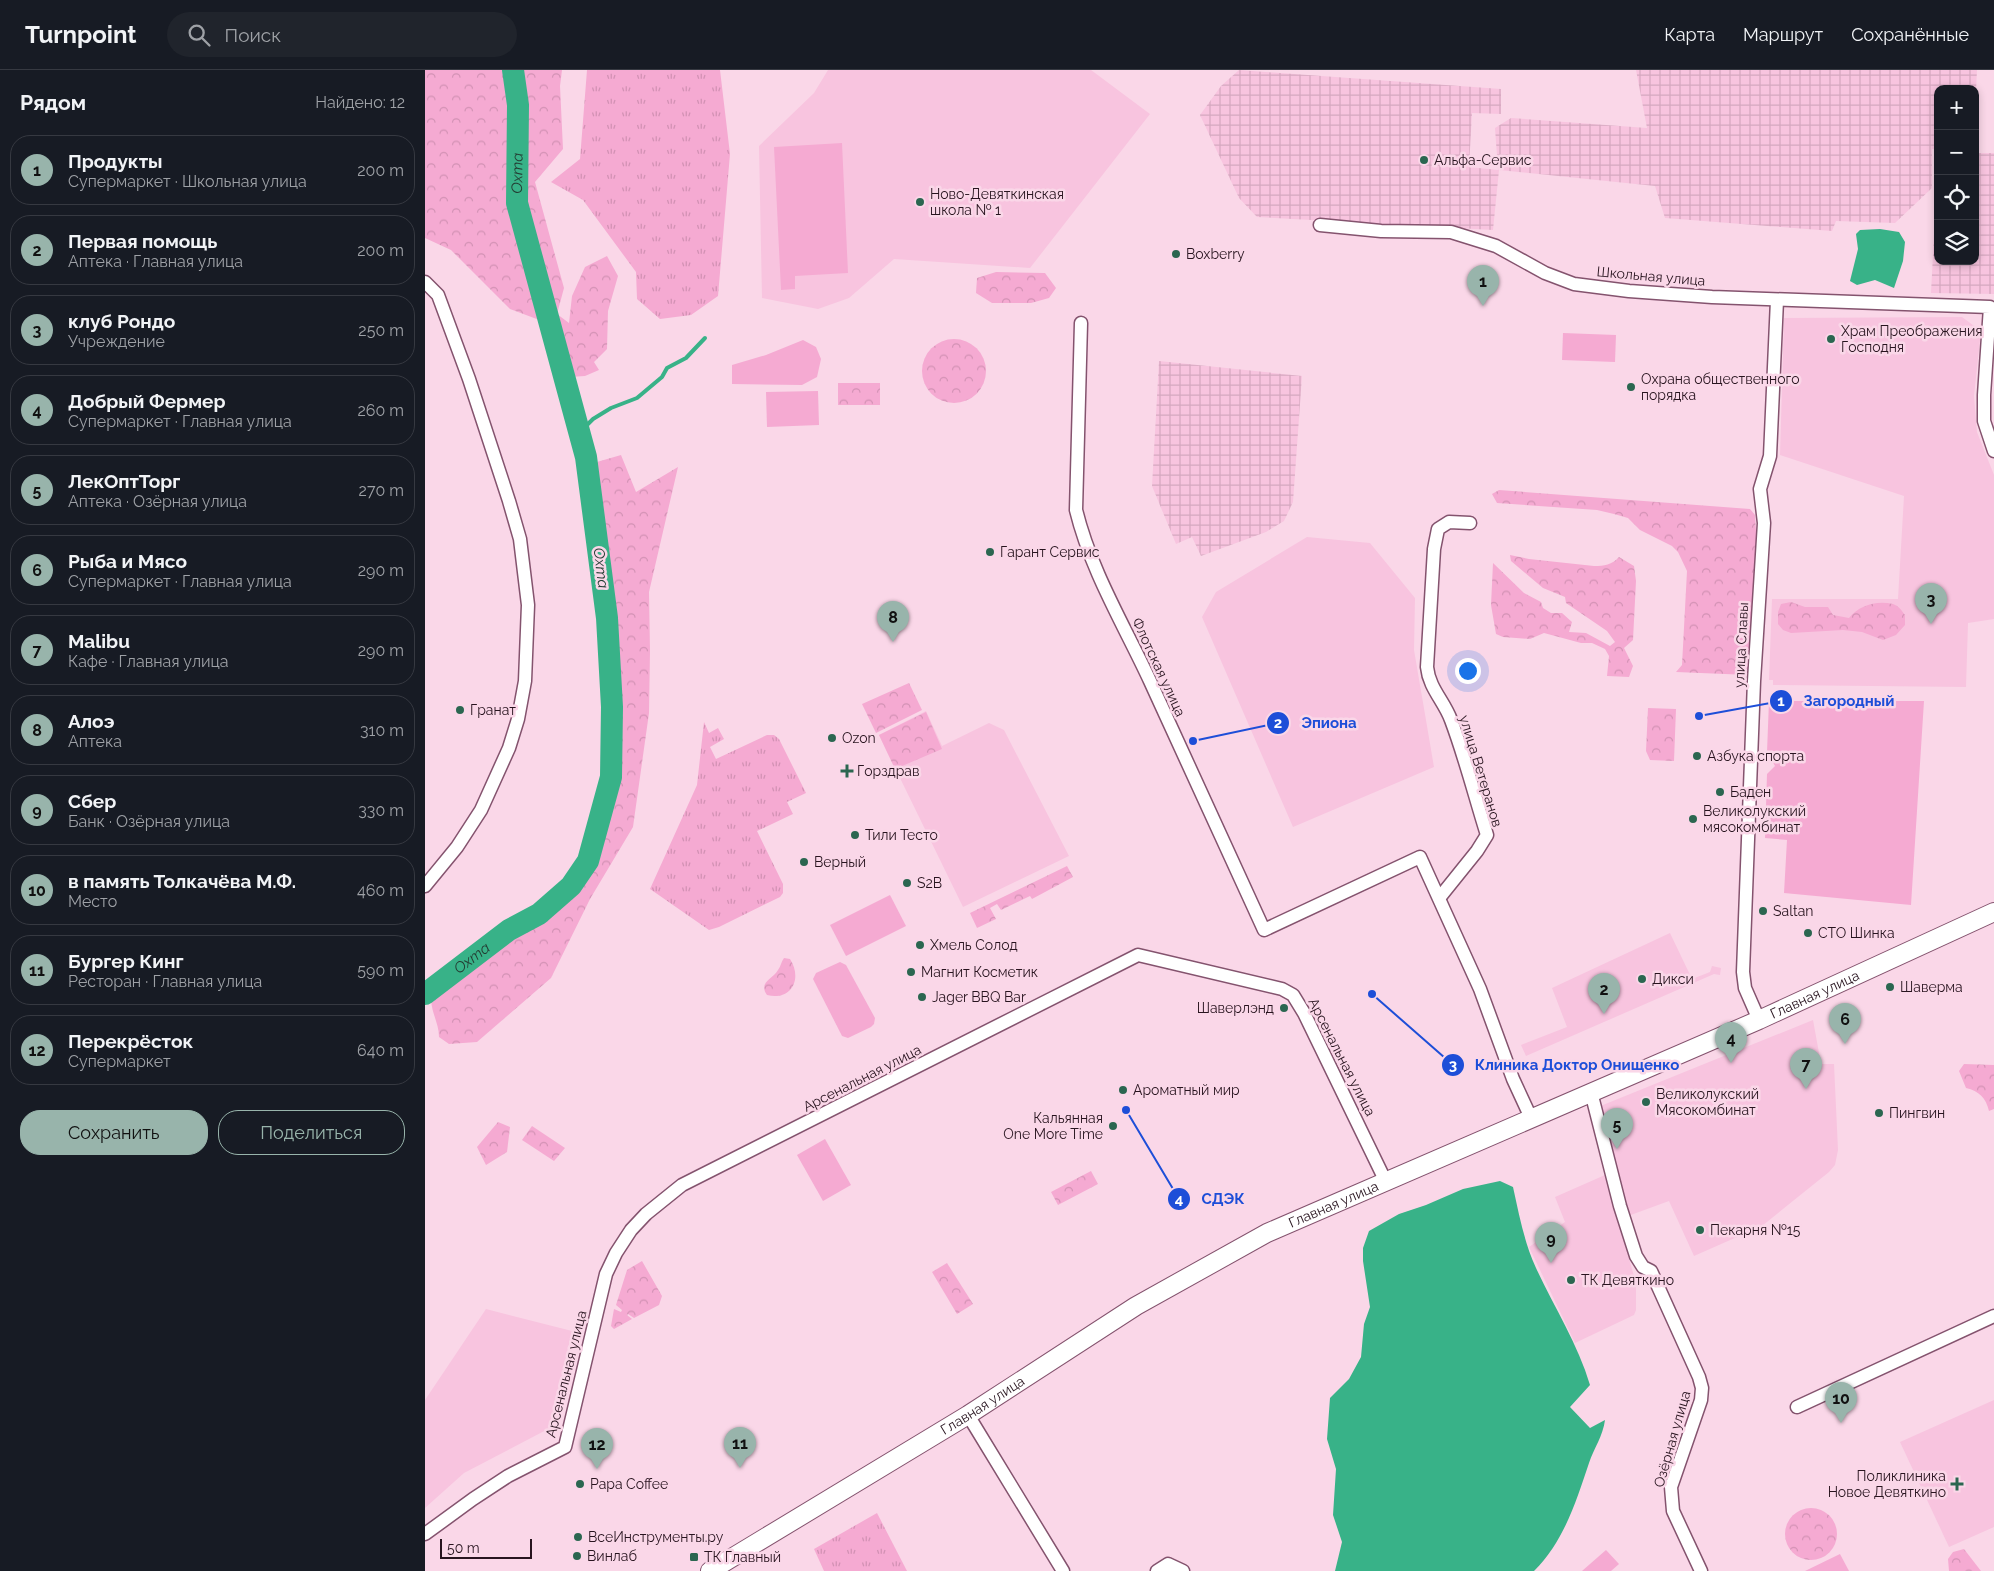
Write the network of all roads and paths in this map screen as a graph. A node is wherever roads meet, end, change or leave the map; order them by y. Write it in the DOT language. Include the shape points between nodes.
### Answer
graph roads {
  1 [pos="1320,225"];
  2 [pos="425,282"];
  3 [pos="1777,300"];
  4 [pos="1081,324"];
  5 [pos="1994,450"];
  6 [pos="1470,523"];
  7 [pos="425,886"];
  8 [pos="1440,897"];
  9 [pos="1994,912"];
  10 [pos="1759,1020"];
  11 [pos="1591,1092"];
  12 [pos="1531,1118"];
  13 [pos="1386,1182"];
  14 [pos="1994,1316"];
  15 [pos="1797,1407"];
  16 [pos="968,1415"];
  17 [pos="425,1534"];
  18 [pos="710,1571"];
  19 [pos="1063,1571"];
  20 [pos="1157,1571"];
  21 [pos="1183,1571"];
  22 [pos="1701,1571"];
  1 -- 3 [label="street, Школьная улица" via="1381,231 1451,232 1496,246 1545,274 1574,284"];
  2 -- 7 [label="street" via="438,295 509,501 520,539 528,605 525,681 519,719 509,748 481,810 457,847"];
  3 -- 5 [label="street, Школьная улица" via="1990,308 1984,421"];
  3 -- 10 [label="street, улица Славы" via="1770,456 1760,489 1764,523 1754,680 1743,972 1745,988"];
  4 -- 8 [label="street, Флотская улица" via="1076,510 1083,537 1264,930 1420,857"];
  6 -- 8 [label="street, улица Ветеранов" via="1449,522 1438,529 1427,667 1435,693 1450,718 1487,835"];
  8 -- 12 [label="street"];
  9 -- 10 [label="main road, Главная улица"];
  10 -- 11 [label="main road, Главная улица"];
  11 -- 12 [label="main road, Главная улица"];
  11 -- 22 [label="street, Озёрная улица" via="1636,1256 1643,1267 1651,1271 1702,1388 1701,1400 1671,1487 1673,1511"];
  12 -- 13 [label="main road, Главная улица"];
  13 -- 16 [label="main road, Главная улица" via="1267,1233 1179,1281"];
  13 -- 17 [label="street, Арсенальная улица" via="1293,995 1282,989 1138,955 863,1092 671,1193 631,1230 606,1274 565,1448 509,1476"];
  14 -- 15 [label="street"];
  16 -- 18 [label="main road, Главная улица"];
  16 -- 19 [label="street"];
  20 -- 21 [label="street" via="1168,1564"];
}
